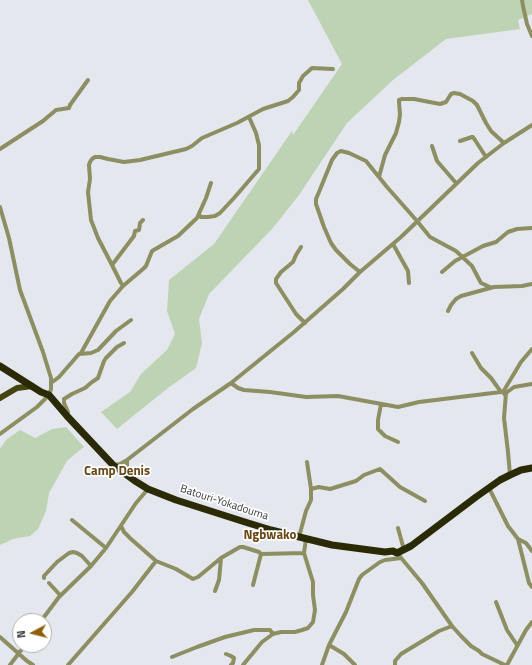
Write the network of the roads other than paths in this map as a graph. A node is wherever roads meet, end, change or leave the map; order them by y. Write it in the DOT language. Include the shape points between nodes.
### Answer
graph roads {
  1 [pos="522,0"];
  2 [pos="532,36"];
  3 [pos="333,68"];
  4 [pos="88,80"];
  5 [pos="249,117"];
  6 [pos="532,125"];
  7 [pos="460,141"];
  8 [pos="504,143"];
  9 [pos="432,146"];
  10 [pos="0,149"];
  11 [pos="486,157"];
  12 [pos="379,177"];
  13 [pos="456,183"];
  14 [pos="211,184"];
  15 [pos="0,206"];
  16 [pos="199,215"];
  17 [pos="143,220"];
  18 [pos="417,221"];
  19 [pos="0,223"];
  20 [pos="5,225"];
  21 [pos="532,228"];
  22 [pos="393,244"];
  23 [pos="301,247"];
  24 [pos="463,258"];
  25 [pos="112,265"];
  26 [pos="360,272"];
  27 [pos="442,272"];
  28 [pos="409,283"];
  29 [pos="532,284"];
  30 [pos="123,286"];
  31 [pos="490,287"];
  32 [pos="448,311"];
  33 [pos="131,320"];
  34 [pos="305,323"];
  35 [pos="124,343"];
  36 [pos="532,349"];
  37 [pos="472,353"];
  38 [pos="79,354"];
  39 [pos="0,366"];
  40 [pos="19,377"];
  41 [pos="51,383"];
  42 [pos="231,383"];
  43 [pos="532,384"];
  44 [pos="32,386"];
  45 [pos="17,388"];
  46 [pos="503,392"];
  47 [pos="49,395"];
  48 [pos="0,398"];
  49 [pos="381,404"];
  50 [pos="67,416"];
  51 [pos="0,434"];
  52 [pos="398,442"];
  53 [pos="127,460"];
  54 [pos="307,462"];
  55 [pos="113,465"];
  56 [pos="532,468"];
  57 [pos="125,474"];
  58 [pos="510,475"];
  59 [pos="489,488"];
  60 [pos="148,489"];
  61 [pos="311,489"];
  62 [pos="425,501"];
  63 [pos="72,520"];
  64 [pos="121,526"];
  65 [pos="398,528"];
  66 [pos="118,530"];
  67 [pos="124,532"];
  68 [pos="302,538"];
  69 [pos="518,539"];
  70 [pos="106,548"];
  71 [pos="404,550"];
  72 [pos="532,551"];
  73 [pos="304,553"];
  74 [pos="261,554"];
  75 [pos="399,556"];
  76 [pos="221,558"];
  77 [pos="156,561"];
  78 [pos="91,566"];
  79 [pos="44,578"];
  80 [pos="49,583"];
  81 [pos="253,585"];
  82 [pos="532,587"];
  83 [pos="215,590"];
  84 [pos="60,596"];
  85 [pos="496,602"];
  86 [pos="47,613"];
  87 [pos="532,622"];
  88 [pos="452,626"];
  89 [pos="273,634"];
  90 [pos="0,637"];
  91 [pos="329,645"];
  92 [pos="517,645"];
  93 [pos="19,654"];
  94 [pos="226,654"];
  95 [pos="172,657"];
  96 [pos="353,664"];
  97 [pos="10,665"];
  98 [pos="33,665"];
  99 [pos="68,665"];
  100 [pos="231,665"];
  101 [pos="243,665"];
  102 [pos="322,665"];
  103 [pos="395,665"];
  104 [pos="506,665"];
  1 -- 2 [label="street"];
  3 -- 5 [label="street" via="312,68 303,76 299,90 293,97"];
  4 -- 10 [label="street" via="70,108 56,110 43,122"];
  5 -- 16 [label="street" via="259,145 259,169 220,213 208,217"];
  5 -- 25 [label="street" via="202,138 186,149 128,162 100,157 92,159 89,165 88,192 91,220"];
  6 -- 8 [label="street"];
  7 -- 11 [label="street" via="474,137"];
  8 -- 11 [label="street"];
  8 -- 12 [label="street" via="486,123 477,105 460,94 451,94 443,104 402,99 398,102 400,114 396,133 385,155"];
  9 -- 13 [label="street" via="438,161"];
  11 -- 13 [label="street"];
  12 -- 18 [label="street"];
  12 -- 26 [label="street" via="366,161 341,151 332,160 316,199 319,215 331,243 340,255"];
  13 -- 18 [label="street"];
  14 -- 16 [label="street"];
  15 -- 20 [label="street"];
  16 -- 30 [label="street" via="178,236 152,251 143,270"];
  17 -- 25 [label="street" via="139,230 135,231"];
  18 -- 22 [label="street"];
  18 -- 24 [label="street" via="430,237 456,251"];
  19 -- 20 [label="street"];
  20 -- 41 [label="street" via="20,290 44,352"];
  21 -- 24 [label="street" via="512,230 496,242 483,246"];
  22 -- 26 [label="street"];
  22 -- 28 [label="street" via="408,271"];
  23 -- 34 [label="street" via="293,262 276,279 276,283 296,314"];
  24 -- 27 [label="street"];
  24 -- 31 [label="street" via="472,266 481,283"];
  25 -- 30 [label="street"];
  26 -- 34 [label="street"];
  29 -- 31 [label="street"];
  30 -- 38 [label="street" via="110,301"];
  31 -- 32 [label="street" via="460,297 451,304"];
  33 -- 38 [label="street" via="98,350"];
  34 -- 42 [label="street"];
  35 -- 50 [label="street" via="106,358 98,378 64,399"];
  36 -- 46 [label="street"];
  37 -- 46 [label="street" via="481,368"];
  38 -- 41 [label="street"];
  39 -- 40 [label="highway, Batouri-Yokadouma"];
  40 -- 44 [label="highway, Batouri-Yokadouma"];
  40 -- 45 [label="main road"];
  41 -- 47 [label="street"];
  42 -- 49 [label="street" via="244,390 306,396 338,396"];
  42 -- 53 [label="street" via="193,408"];
  43 -- 46 [label="street"];
  44 -- 45 [label="main road"];
  44 -- 47 [label="highway, Batouri-Yokadouma"];
  45 -- 48 [label="main road"];
  46 -- 49 [label="street" via="398,407"];
  46 -- 58 [label="street"];
  47 -- 50 [label="highway, Batouri-Yokadouma"];
  47 -- 51 [label="street"];
  49 -- 52 [label="street" via="378,429 385,436"];
  50 -- 55 [label="highway, Batouri-Yokadouma"];
  53 -- 55 [label="street"];
  53 -- 57 [label="street"];
  54 -- 61 [label="street"];
  55 -- 57 [label="highway, Batouri-Yokadouma"];
  56 -- 58 [label="highway, Batouri-Yokadouma"];
  57 -- 60 [label="highway, Batouri-Yokadouma"];
  58 -- 59 [label="highway, Batouri-Yokadouma"];
  59 -- 69 [label="street" via="508,526"];
  59 -- 71 [label="highway, Batouri-Yokadouma"];
  60 -- 64 [label="street"];
  60 -- 68 [label="highway, Batouri-Yokadouma"];
  61 -- 62 [label="street" via="330,489 356,481 380,469 400,487"];
  61 -- 68 [label="street"];
  63 -- 70 [label="street"];
  64 -- 66 [label="street"];
  64 -- 67 [label="street"];
  65 -- 71 [label="street"];
  66 -- 67 [label="street"];
  66 -- 70 [label="street"];
  67 -- 77 [label="street"];
  68 -- 73 [label="street"];
  68 -- 75 [label="highway, Batouri-Yokadouma" via="332,545 393,552"];
  69 -- 72 [label="street" via="526,543"];
  69 -- 82 [label="street"];
  70 -- 78 [label="street"];
  71 -- 75 [label="highway, Batouri-Yokadouma"];
  73 -- 74 [label="street"];
  73 -- 89 [label="street" via="316,610 313,622 302,630"];
  74 -- 76 [label="street" via="240,547"];
  74 -- 81 [label="street"];
  75 -- 88 [label="street" via="422,583"];
  75 -- 91 [label="street" via="380,562 362,575"];
  76 -- 77 [label="street" via="198,578 193,579"];
  76 -- 83 [label="street" via="219,580"];
  77 -- 99 [label="street"];
  78 -- 79 [label="street" via="77,553 69,553 57,562"];
  78 -- 84 [label="street"];
  80 -- 84 [label="street"];
  84 -- 86 [label="street"];
  85 -- 92 [label="street" via="507,630"];
  87 -- 92 [label="street"];
  88 -- 103 [label="street" via="401,654 395,660"];
  88 -- 104 [label="street" via="470,646"];
  89 -- 95 [label="street" via="270,630 254,630 225,637"];
  89 -- 101 [label="street" via="262,642"];
  90 -- 93 [label="street"];
  91 -- 96 [label="street" via="344,654"];
  91 -- 102 [label="street"];
  92 -- 104 [label="street"];
  93 -- 97 [label="street"];
  93 -- 98 [label="street"];
  94 -- 100 [label="street" via="234,658"];
}
